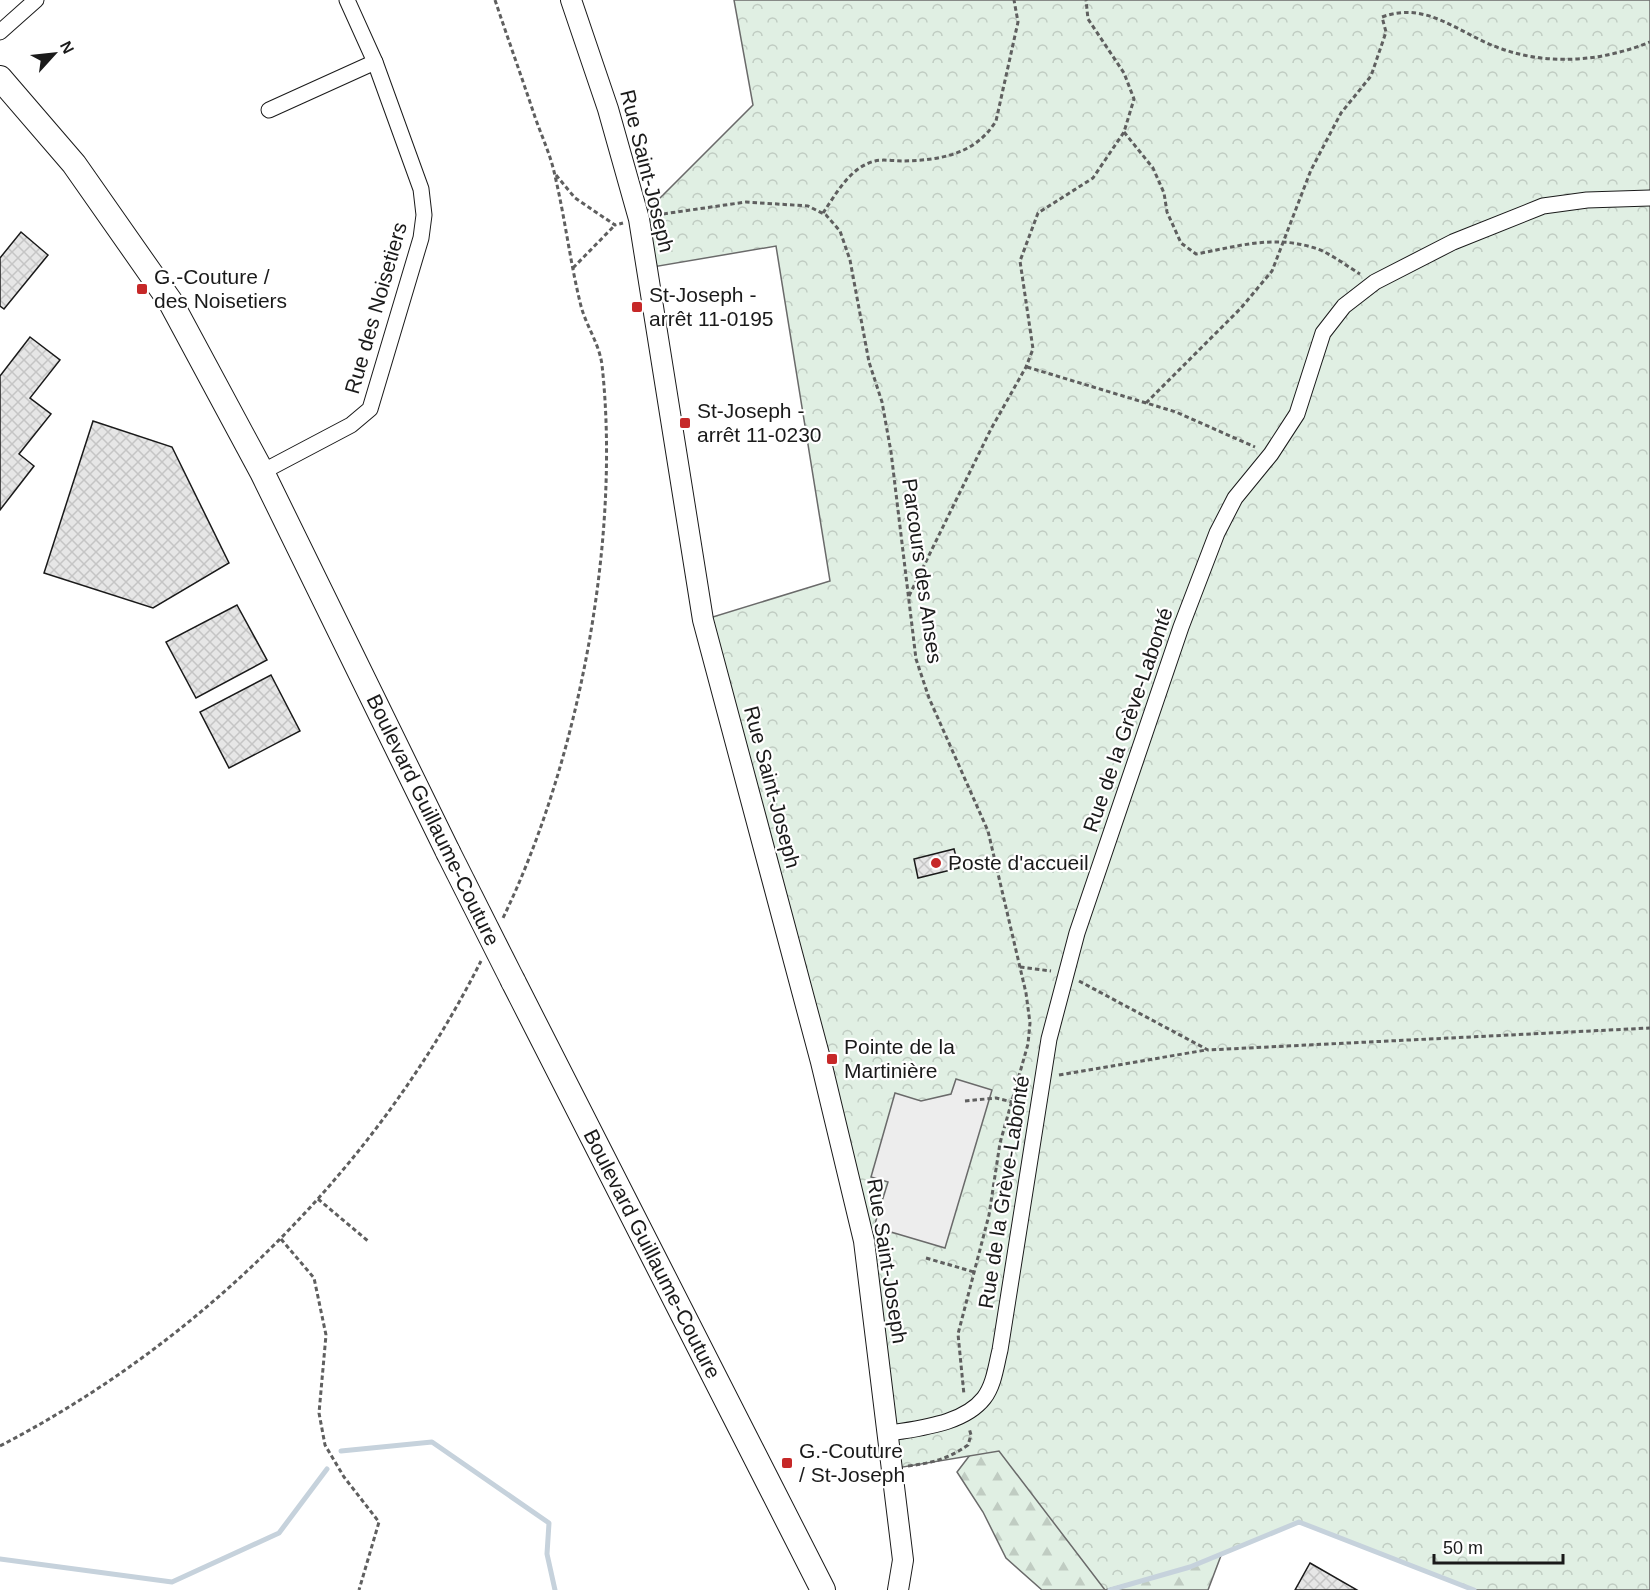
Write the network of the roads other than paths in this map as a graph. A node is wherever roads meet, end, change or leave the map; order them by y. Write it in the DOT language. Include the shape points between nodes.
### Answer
graph roads {
  1 [pos="36,0"];
  2 [pos="347,0"];
  3 [pos="571,0"];
  4 [pos="0,32"];
  5 [pos="375,62"];
  6 [pos="0,78"];
  7 [pos="269,110"];
  8 [pos="1650,198"];
  9 [pos="262,472"];
  10 [pos="886,1434"];
  11 [pos="823,1590"];
  12 [pos="898,1590"];
  1 -- 4 [label="street"];
  2 -- 5 [label="street, Rue des Noisetiers"];
  3 -- 10 [label="street, Rue Saint-Joseph" via="608,109 639,219 704,620 864,1241"];
  5 -- 7 [label="street"];
  5 -- 9 [label="street, Rue des Noisetiers" via="422,189 422,238 370,409 351,425"];
  6 -- 9 [label="main road, Boulevard Guillaume-Couture" via="74,164 170,301"];
  8 -- 10 [label="street, Rue de la Grève-Labonté" via="1543,206 1454,242 1375,282 1344,306 1323,333 1297,414 1235,498 1217,533 1181,627 1065,973 1043,1078 993,1379 984,1398 966,1414"];
  9 -- 11 [label="main road, Boulevard Guillaume-Couture, bridge" via="448,852"];
  10 -- 12 [label="street, Rue Saint-Joseph" via="903,1560"];
}
